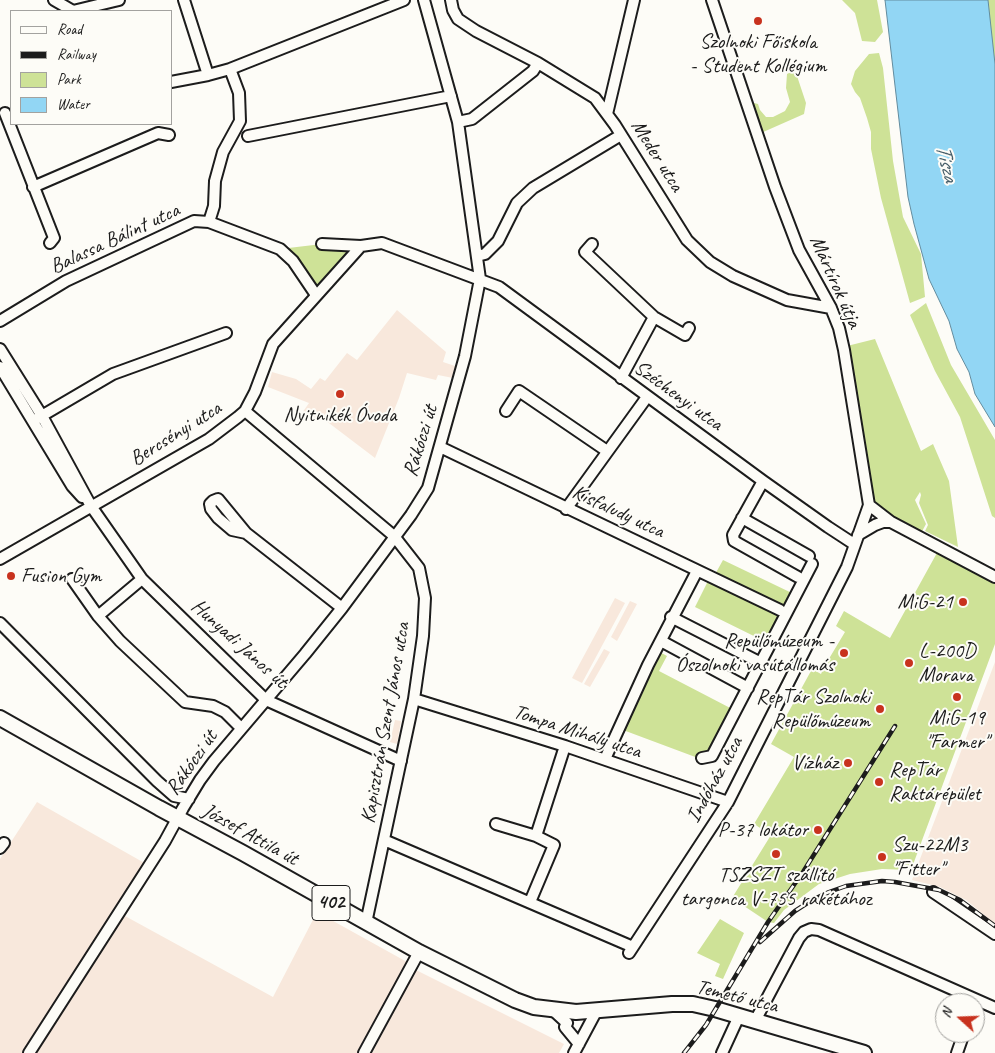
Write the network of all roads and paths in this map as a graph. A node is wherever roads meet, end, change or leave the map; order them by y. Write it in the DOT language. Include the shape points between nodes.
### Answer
graph roads {
  1 [pos="54,0"];
  2 [pos="119,0"];
  3 [pos="184,0"];
  4 [pos="404,0"];
  5 [pos="424,0"];
  6 [pos="451,0"];
  7 [pos="634,0"];
  8 [pos="712,0"];
  9 [pos="71,10"];
  10 [pos="77,10"];
  11 [pos="538,63"];
  12 [pos="230,69"];
  13 [pos="208,75"];
  14 [pos="172,82"];
  15 [pos="451,96"];
  16 [pos="5,113"];
  17 [pos="607,114"];
  18 [pos="458,122"];
  19 [pos="169,135"];
  20 [pos="621,135"];
  21 [pos="248,136"];
  22 [pos="34,187"];
  23 [pos="209,222"];
  24 [pos="50,243"];
  25 [pos="322,244"];
  26 [pos="592,244"];
  27 [pos="361,246"];
  28 [pos="477,256"];
  29 [pos="480,279"];
  30 [pos="316,295"];
  31 [pos="830,308"];
  32 [pos="654,317"];
  33 [pos="0,320"];
  34 [pos="689,328"];
  35 [pos="226,333"];
  36 [pos="0,349"];
  37 [pos="0,368"];
  38 [pos="621,378"];
  39 [pos="647,397"];
  40 [pos="245,411"];
  41 [pos="506,411"];
  42 [pos="38,419"];
  43 [pos="440,447"];
  44 [pos="607,451"];
  45 [pos="763,481"];
  46 [pos="869,505"];
  47 [pos="91,506"];
  48 [pos="566,509"];
  49 [pos="742,518"];
  50 [pos="891,522"];
  51 [pos="246,533"];
  52 [pos="394,536"];
  53 [pos="856,539"];
  54 [pos="0,559"];
  55 [pos="697,571"];
  56 [pos="798,577"];
  57 [pos="995,577"];
  58 [pos="72,579"];
  59 [pos="142,579"];
  60 [pos="342,608"];
  61 [pos="780,610"];
  62 [pos="98,616"];
  63 [pos="672,617"];
  64 [pos="0,623"];
  65 [pos="661,641"];
  66 [pos="761,663"];
  67 [pos="748,688"];
  68 [pos="414,699"];
  69 [pos="266,700"];
  70 [pos="0,718"];
  71 [pos="241,728"];
  72 [pos="565,746"];
  73 [pos="702,758"];
  74 [pos="605,759"];
  75 [pos="401,761"];
  76 [pos="189,799"];
  77 [pos="728,802"];
  78 [pos="178,818"];
  79 [pos="496,824"];
  80 [pos="536,836"];
  81 [pos="384,840"];
  82 [pos="933,892"];
  83 [pos="530,902"];
  84 [pos="366,923"];
  85 [pos="995,934"];
  86 [pos="419,952"];
  87 [pos="956,993"];
  88 [pos="597,1010"];
  89 [pos="554,1011"];
  90 [pos="739,1016"];
  91 [pos="755,1021"];
  92 [pos="577,1049"];
  93 [pos="29,1053"];
  94 [pos="364,1053"];
  95 [pos="722,1053"];
  96 [pos="864,1053"];
  1 -- 9 [label="street"];
  2 -- 10 [label="street"];
  3 -- 13 [label="street"];
  4 -- 12 [label="street"];
  5 -- 15 [label="street, Rákóczi út"];
  6 -- 11 [label="street, Meder utca" via="458,19"];
  7 -- 17 [label="street"];
  8 -- 31 [label="street, Mártírok útja" via="799,250"];
  11 -- 17 [label="street, Meder utca" via="595,98"];
  11 -- 18 [label="street" via="533,71 472,119"];
  12 -- 13 [label="street"];
  12 -- 23 [label="street" via="239,93 240,121 223,152"];
  13 -- 14 [label="street"];
  15 -- 18 [label="street, Rákóczi út"];
  15 -- 21 [label="street"];
  16 -- 22 [label="street"];
  17 -- 20 [label="street, Meder utca"];
  18 -- 28 [label="street, Rákóczi út"];
  19 -- 22 [label="street" via="158,133"];
  20 -- 28 [label="street" via="533,188 517,203 498,241 485,254"];
  20 -- 31 [label="street, Meder utca" via="687,240 710,262 787,300"];
  22 -- 24 [label="street" via="54,238"];
  23 -- 30 [label="street, Balassa Bálint utca" via="280,249 293,261"];
  23 -- 33 [label="street, Balassa Bálint utca" via="194,221 108,261 66,281"];
  25 -- 27 [label="street"];
  26 -- 32 [label="street" via="585,252"];
  27 -- 29 [label="street" via="382,243"];
  27 -- 30 [label="street, Bercsényi utca"];
  28 -- 29 [label="street, Rákóczi út"];
  29 -- 38 [label="street, Széchenyi utca" via="499,287"];
  29 -- 43 [label="street, Rákóczi út" via="466,356"];
  30 -- 40 [label="street, Bercsényi utca" via="273,344"];
  31 -- 46 [label="street, Mártírok útja" via="844,350"];
  32 -- 34 [label="street" via="685,335"];
  32 -- 38 [label="street"];
  35 -- 42 [label="street" via="113,374"];
  36 -- 42 [label="street, Hunyadi János út"];
  37 -- 42 [label="street, Hunyadi János út"];
  38 -- 39 [label="street, Széchenyi utca"];
  39 -- 44 [label="street"];
  39 -- 45 [label="street, Széchenyi utca"];
  40 -- 47 [label="street, Bercsényi utca" via="209,439"];
  40 -- 52 [label="street, Kapisztrán Szent János utca"];
  41 -- 44 [label="street" via="519,391"];
  42 -- 47 [label="street, Hunyadi János út" via="72,486"];
  43 -- 48 [label="street, Kisfaludy utca"];
  43 -- 52 [label="street, Rákóczi út" via="428,488"];
  44 -- 48 [label="street"];
  45 -- 49 [label="street"];
  45 -- 53 [label="street, Széchenyi utca" via="828,528"];
  46 -- 50 [label="street"];
  46 -- 53 [label="street, Indóház utca"];
  47 -- 54 [label="street, Bercsényi utca"];
  47 -- 59 [label="street, Hunyadi János út"];
  48 -- 55 [label="street, Kisfaludy utca"];
  49 -- 56 [label="street" via="732,535 734,541"];
  49 -- 66 [label="street" via="811,560"];
  50 -- 53 [label="street" via="874,525"];
  50 -- 57 [label="street"];
  51 -- 60 [label="street"];
  52 -- 60 [label="street, Rákóczi út"];
  52 -- 68 [label="street, Kapisztrán Szent János utca" via="419,568 425,598"];
  53 -- 77 [label="street, Indóház utca" via="847,567"];
  55 -- 61 [label="street, Kisfaludy utca"];
  55 -- 63 [label="street"];
  58 -- 62 [label="street"];
  59 -- 62 [label="street"];
  59 -- 69 [label="street, Hunyadi János út"];
  60 -- 69 [label="street, Rákóczi út"];
  62 -- 71 [label="street" via="185,702 213,706 225,712"];
  63 -- 65 [label="street"];
  63 -- 66 [label="street"];
  64 -- 76 [label="street" via="157,782 174,796"];
  65 -- 67 [label="street"];
  65 -- 74 [label="street"];
  66 -- 67 [label="street"];
  67 -- 73 [label="street" via="712,756"];
  68 -- 72 [label="street, Tompa Mihály utca"];
  68 -- 75 [label="street, Kapisztrán Szent János utca"];
  69 -- 71 [label="street, Rákóczi út"];
  69 -- 75 [label="street, Hunyadi János út"];
  70 -- 78 [label="main road, József Attila út / 402"];
  71 -- 76 [label="street, Rákóczi út"];
  72 -- 74 [label="street, Tompa Mihály utca"];
  72 -- 80 [label="street"];
  74 -- 77 [label="street, Tompa Mihály utca"];
  75 -- 81 [label="street, Kapisztrán Szent János utca"];
  76 -- 78 [label="street, Rákóczi út"];
  77 -- 83 [label="street, Indóház utca" via="631,950"];
  78 -- 84 [label="main road, József Attila út / 402"];
  78 -- 93 [label="street, Rákóczi út"];
  79 -- 80 [label="street"];
  80 -- 83 [label="street" via="554,845"];
  81 -- 83 [label="street"];
  81 -- 84 [label="street, Kapisztrán Szent János utca"];
  82 -- 85 [label="street"];
  84 -- 86 [label="main road, József Attila út / 402"];
  86 -- 89 [label="main road, József Attila út / 402" via="515,1000"];
  86 -- 94 [label="street"];
  87 -- 91 [label="street" via="811,929 799,938"];
  88 -- 89 [label="main road, József Attila út / 402"];
  88 -- 90 [label="main road, Temető utca / 402" via="693,1004"];
  88 -- 92 [label="street"];
  89 -- 92 [label="street" via="567,1023 565,1027"];
  90 -- 91 [label="main road, Temető utca / 402"];
  90 -- 95 [label="street"];
  91 -- 96 [label="main road, Temető utca / 402"];
}
